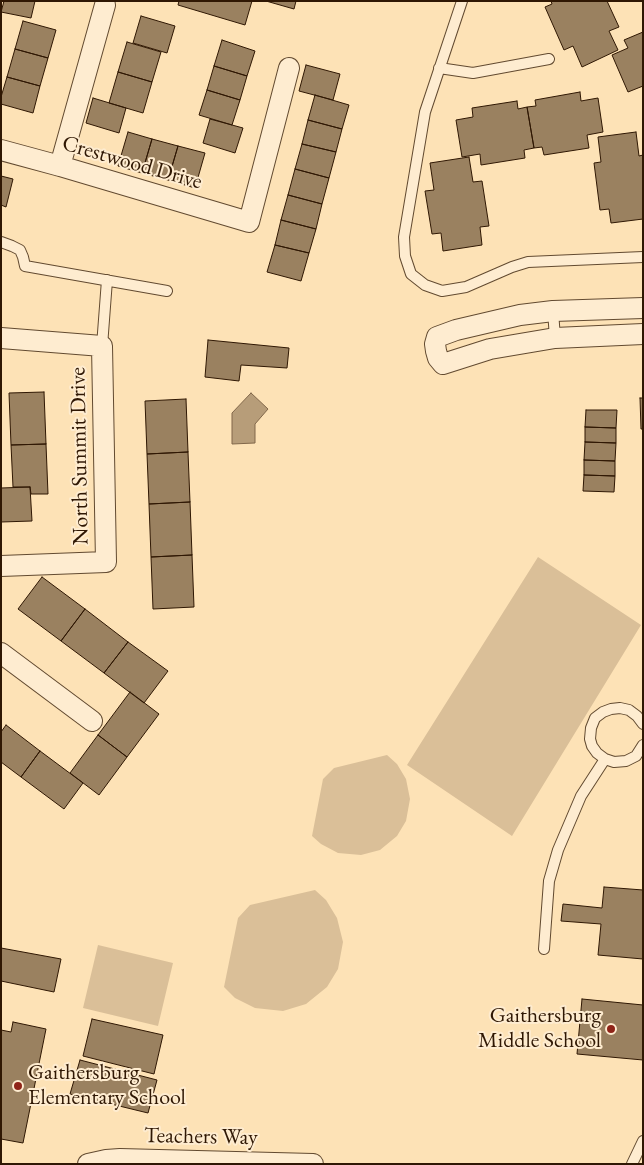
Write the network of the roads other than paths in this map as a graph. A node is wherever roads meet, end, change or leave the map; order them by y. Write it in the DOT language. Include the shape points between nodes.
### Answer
graph roads {
  1 [pos="462,1"];
  2 [pos="105,5"];
  3 [pos="549,58"];
  4 [pos="289,68"];
  5 [pos="439,68"];
  6 [pos="1,150"];
  7 [pos="60,166"];
  8 [pos="1,242"];
  9 [pos="643,257"];
  10 [pos="107,280"];
  11 [pos="167,291"];
  12 [pos="643,308"];
  13 [pos="553,311"];
  14 [pos="643,334"];
  15 [pos="1,338"];
  16 [pos="556,338"];
  17 [pos="102,346"];
  18 [pos="1,566"];
  19 [pos="1,653"];
  20 [pos="92,721"];
  21 [pos="643,724"];
  22 [pos="643,745"];
  23 [pos="605,760"];
  24 [pos="544,949"];
  25 [pos="643,1141"];
  26 [pos="88,1164"];
  27 [pos="314,1164"];
  28 [pos="632,1164"];
  1 -- 5 [label="lane"];
  2 -- 7 [label="street"];
  3 -- 5 [label="lane" via="473,73"];
  4 -- 7 [label="street, Crestwood Drive" via="249,222"];
  5 -- 9 [label="lane" via="425,112 404,236 405,256 411,274 425,285 442,291 466,287 528,262"];
  6 -- 7 [label="street, Crestwood Drive"];
  8 -- 10 [label="lane" via="20,250 25,266"];
  10 -- 11 [label="lane"];
  10 -- 17 [label="lane"];
  12 -- 13 [label="street"];
  13 -- 16 [label="lane"];
  13 -- 16 [label="street" via="456,330 437,337 435,344 443,364 490,349"];
  14 -- 16 [label="street"];
  15 -- 17 [label="street, North Summit Drive"];
  17 -- 18 [label="street, North Summit Drive" via="106,562"];
  19 -- 20 [label="street"];
  21 -- 23 [label="lane" via="629,710 620,708 610,709 596,718 590,739"];
  22 -- 23 [label="lane" via="636,756 626,761"];
  23 -- 24 [label="lane" via="581,796 558,850 548,881"];
  25 -- 28 [label="lane"];
  26 -- 27 [label="street, Teachers Way" via="106,1160"];
}
